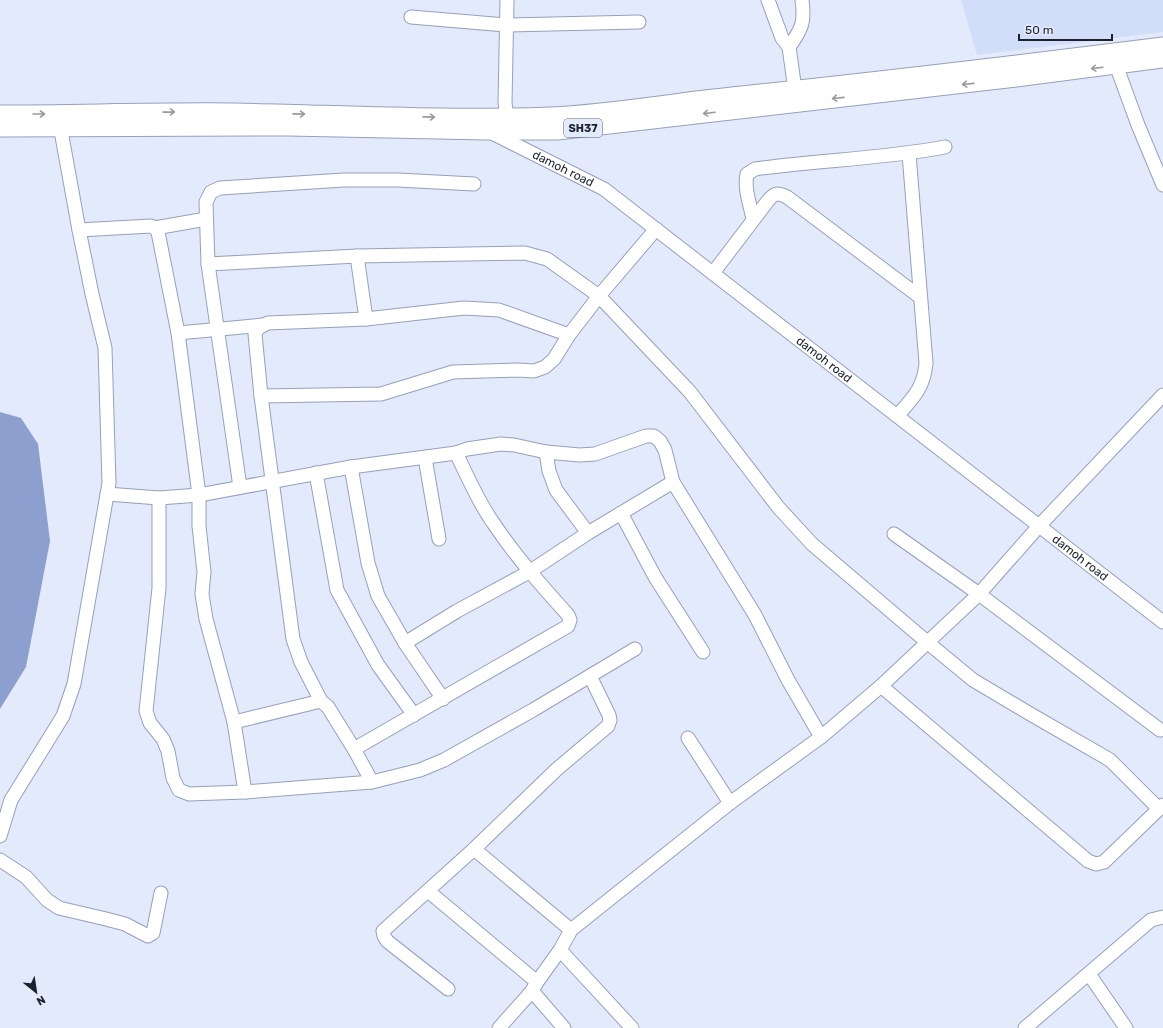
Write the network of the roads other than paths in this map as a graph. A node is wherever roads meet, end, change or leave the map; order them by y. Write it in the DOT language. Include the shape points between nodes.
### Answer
graph roads {
  1 [pos="508,0"];
  2 [pos="768,0"];
  3 [pos="802,0"];
  4 [pos="411,17"];
  5 [pos="639,22"];
  6 [pos="506,25"];
  7 [pos="789,47"];
  8 [pos="1162,57"];
  9 [pos="1116,65"];
  10 [pos="795,90"];
  11 [pos="0,114"];
  12 [pos="472,117"];
  13 [pos="59,121"];
  14 [pos="508,124"];
  15 [pos="0,128"];
  16 [pos="487,131"];
  17 [pos="945,147"];
  18 [pos="909,154"];
  19 [pos="474,184"];
  20 [pos="1163,185"];
  21 [pos="206,219"];
  22 [pos="753,219"];
  23 [pos="155,228"];
  24 [pos="656,229"];
  25 [pos="79,230"];
  26 [pos="357,256"];
  27 [pos="208,264"];
  28 [pos="713,273"];
  29 [pos="599,296"];
  30 [pos="920,297"];
  31 [pos="366,319"];
  32 [pos="263,325"];
  33 [pos="217,329"];
  34 [pos="178,333"];
  35 [pos="569,335"];
  36 [pos="1163,395"];
  37 [pos="261,396"];
  38 [pos="897,416"];
  39 [pos="546,452"];
  40 [pos="456,453"];
  41 [pos="424,458"];
  42 [pos="351,467"];
  43 [pos="316,473"];
  44 [pos="272,481"];
  45 [pos="673,482"];
  46 [pos="240,487"];
  47 [pos="107,494"];
  48 [pos="199,495"];
  49 [pos="159,498"];
  50 [pos="621,513"];
  51 [pos="1039,526"];
  52 [pos="588,533"];
  53 [pos="894,534"];
  54 [pos="439,539"];
  55 [pos="529,572"];
  56 [pos="979,594"];
  57 [pos="1163,622"];
  58 [pos="927,642"];
  59 [pos="405,643"];
  60 [pos="635,649"];
  61 [pos="703,652"];
  62 [pos="590,676"];
  63 [pos="881,686"];
  64 [pos="444,699"];
  65 [pos="321,701"];
  66 [pos="414,715"];
  67 [pos="234,722"];
  68 [pos="1160,730"];
  69 [pos="688,738"];
  70 [pos="821,738"];
  71 [pos="354,749"];
  72 [pos="372,782"];
  73 [pos="245,792"];
  74 [pos="730,804"];
  75 [pos="1161,807"];
  76 [pos="0,836"];
  77 [pos="474,849"];
  78 [pos="0,860"];
  79 [pos="428,891"];
  80 [pos="161,893"];
  81 [pos="1163,917"];
  82 [pos="571,930"];
  83 [pos="560,950"];
  84 [pos="1089,974"];
  85 [pos="534,986"];
  86 [pos="448,989"];
  87 [pos="499,1028"];
  88 [pos="564,1028"];
  89 [pos="632,1028"];
  90 [pos="1025,1028"];
  91 [pos="1126,1028"];
  1 -- 6 [label="street"];
  2 -- 7 [label="street" via="782,38"];
  3 -- 7 [label="street" via="802,25"];
  4 -- 6 [label="street"];
  5 -- 6 [label="street"];
  6 -- 14 [label="street"];
  7 -- 10 [label="street"];
  8 -- 9 [label="main road, SH37"];
  8 -- 10 [label="main road, SH37" via="1048,61"];
  9 -- 14 [label="main road, SH37, one-way" via="564,130"];
  9 -- 20 [label="street"];
  10 -- 14 [label="main road, SH37" via="553,116"];
  11 -- 13 [label="main road, SH37, one-way"];
  13 -- 12 [label="main road, SH37, one-way" via="234,112"];
  12 -- 14 [label="main road, SH37"];
  12 -- 16 [label="street, damoh road"];
  13 -- 15 [label="main road, SH37"];
  13 -- 16 [label="main road, SH37"];
  13 -- 25 [label="street"];
  14 -- 16 [label="main road, SH37"];
  16 -- 24 [label="street, damoh road" via="604,189"];
  17 -- 18 [label="street"];
  18 -- 22 [label="street" via="750,171 747,174 746,188"];
  18 -- 30 [label="street"];
  19 -- 21 [label="street" via="344,180 220,188 211,192 206,202"];
  21 -- 23 [label="street"];
  21 -- 27 [label="street"];
  22 -- 28 [label="street"];
  22 -- 30 [label="street" via="772,196 781,194"];
  23 -- 25 [label="street" via="142,226"];
  23 -- 34 [label="street" via="158,232"];
  24 -- 28 [label="street, damoh road"];
  24 -- 29 [label="street"];
  25 -- 47 [label="street" via="105,348 109,483"];
  26 -- 27 [label="street"];
  26 -- 29 [label="street" via="526,253 547,259"];
  26 -- 31 [label="street"];
  27 -- 33 [label="street"];
  28 -- 38 [label="street, damoh road"];
  29 -- 35 [label="street"];
  29 -- 58 [label="street" via="690,392 778,507 812,544"];
  30 -- 38 [label="street" via="925,373 915,396"];
  31 -- 32 [label="street"];
  31 -- 35 [label="street" via="464,308 499,310"];
  32 -- 33 [label="street"];
  32 -- 37 [label="street" via="255,334"];
  33 -- 34 [label="street"];
  33 -- 46 [label="street"];
  34 -- 48 [label="street"];
  35 -- 37 [label="street" via="554,359 545,367 534,370 453,372 381,394"];
  36 -- 51 [label="street"];
  37 -- 44 [label="street"];
  38 -- 51 [label="street, damoh road"];
  39 -- 40 [label="street" via="501,444"];
  39 -- 45 [label="street" via="595,454 646,436 654,436 665,450"];
  39 -- 52 [label="street" via="556,490"];
  40 -- 41 [label="street"];
  40 -- 55 [label="street" via="493,524"];
  41 -- 42 [label="street"];
  41 -- 54 [label="street"];
  42 -- 43 [label="street"];
  42 -- 59 [label="street" via="368,563 378,596"];
  43 -- 44 [label="street"];
  43 -- 66 [label="street" via="337,590 378,665"];
  44 -- 46 [label="street"];
  44 -- 65 [label="street" via="293,639 301,662"];
  45 -- 50 [label="street"];
  45 -- 70 [label="street" via="756,614 788,680"];
  46 -- 48 [label="street"];
  47 -- 49 [label="street"];
  47 -- 76 [label="street" via="74,684 63,716 11,800"];
  48 -- 49 [label="street"];
  48 -- 67 [label="street" via="199,526 204,572 202,594 206,619"];
  49 -- 73 [label="street" via="159,588 146,711 150,723 163,739 173,778 179,790 189,794"];
  50 -- 52 [label="street"];
  50 -- 61 [label="street" via="655,577"];
  51 -- 56 [label="street"];
  51 -- 57 [label="street, damoh road"];
  52 -- 55 [label="street"];
  53 -- 56 [label="street"];
  55 -- 59 [label="street"];
  55 -- 64 [label="street" via="568,615 568,626"];
  56 -- 58 [label="street"];
  56 -- 68 [label="street"];
  58 -- 63 [label="street"];
  58 -- 75 [label="street" via="974,680 1110,760"];
  59 -- 64 [label="street"];
  60 -- 62 [label="street"];
  62 -- 72 [label="street" via="444,760 420,770"];
  62 -- 77 [label="street" via="609,715 608,726 557,769"];
  63 -- 70 [label="street"];
  63 -- 75 [label="street" via="1088,861 1096,864 1104,862"];
  64 -- 66 [label="street"];
  65 -- 67 [label="street"];
  65 -- 71 [label="street" via="328,707"];
  66 -- 71 [label="street"];
  67 -- 73 [label="street"];
  69 -- 74 [label="street"];
  70 -- 74 [label="street"];
  71 -- 72 [label="street"];
  72 -- 73 [label="street"];
  74 -- 82 [label="street"];
  77 -- 79 [label="street"];
  77 -- 82 [label="street"];
  78 -- 80 [label="street" via="26,877 59,908 125,924 148,936 153,933"];
  79 -- 85 [label="street"];
  79 -- 86 [label="street" via="383,931 384,936"];
  81 -- 84 [label="street" via="1151,920"];
  82 -- 83 [label="street"];
  83 -- 85 [label="street"];
  83 -- 89 [label="street"];
  84 -- 90 [label="street"];
  84 -- 91 [label="street"];
  85 -- 87 [label="street"];
  85 -- 88 [label="street"];
}
